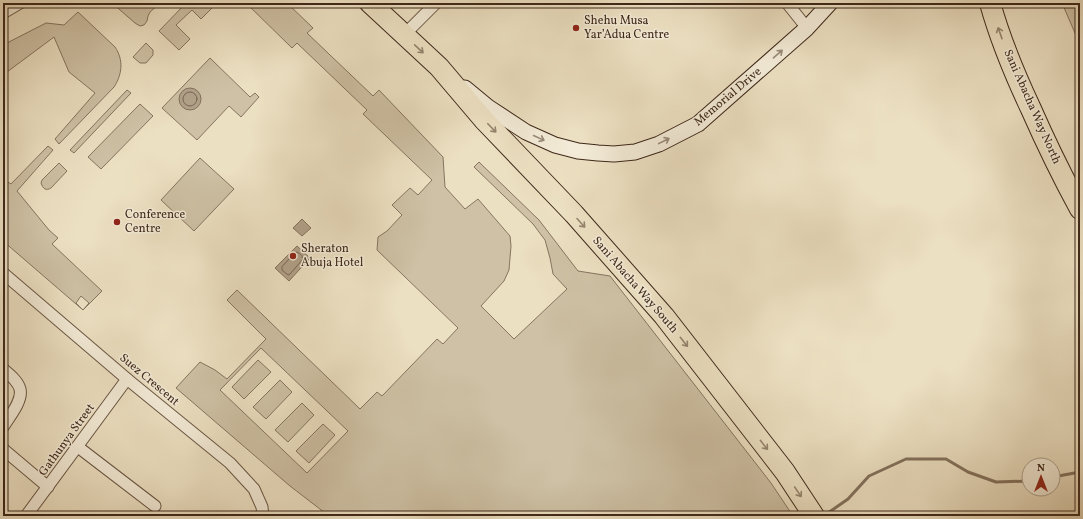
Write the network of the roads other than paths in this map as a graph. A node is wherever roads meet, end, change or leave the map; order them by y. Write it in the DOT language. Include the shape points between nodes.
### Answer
graph roads {
  1 [pos="20,3"];
  2 [pos="370,3"];
  3 [pos="436,3"];
  4 [pos="786,3"];
  5 [pos="830,3"];
  6 [pos="990,3"];
  7 [pos="3,13"];
  8 [pos="807,28"];
  9 [pos="404,35"];
  10 [pos="439,67"];
  11 [pos="1080,209"];
  12 [pos="3,273"];
  13 [pos="3,369"];
  14 [pos="127,379"];
  15 [pos="3,427"];
  16 [pos="78,447"];
  17 [pos="3,449"];
  18 [pos="48,487"];
  19 [pos="155,506"];
  20 [pos="26,516"];
  21 [pos="263,516"];
  22 [pos="814,516"];
  1 -- 7 [label="street"];
  2 -- 9 [label="highway, Sani Abacha Way South"];
  3 -- 9 [label="street"];
  4 -- 8 [label="street"];
  5 -- 8 [label="street, Memorial Drive"];
  11 -- 6 [label="highway, Sani Abacha Way North, one-way" via="1019,83"];
  10 -- 8 [label="street, Memorial Drive, one-way" via="488,107 526,132 555,145 598,153 635,152 659,144 698,124"];
  9 -- 10 [label="highway, Sani Abacha Way South, one-way"];
  10 -- 22 [label="highway, Sani Abacha Way South, one-way" via="484,120 574,214 664,316 785,472"];
  12 -- 14 [label="street, Suez Crescent"];
  13 -- 15 [label="street" via="20,388 20,398"];
  14 -- 16 [label="street, Gathunya Street"];
  14 -- 21 [label="street, Suez Crescent" via="230,463 254,489"];
  16 -- 18 [label="street, Gathunya Street"];
  16 -- 19 [label="street"];
  17 -- 18 [label="street"];
  18 -- 20 [label="street, Gathunya Street"];
}
